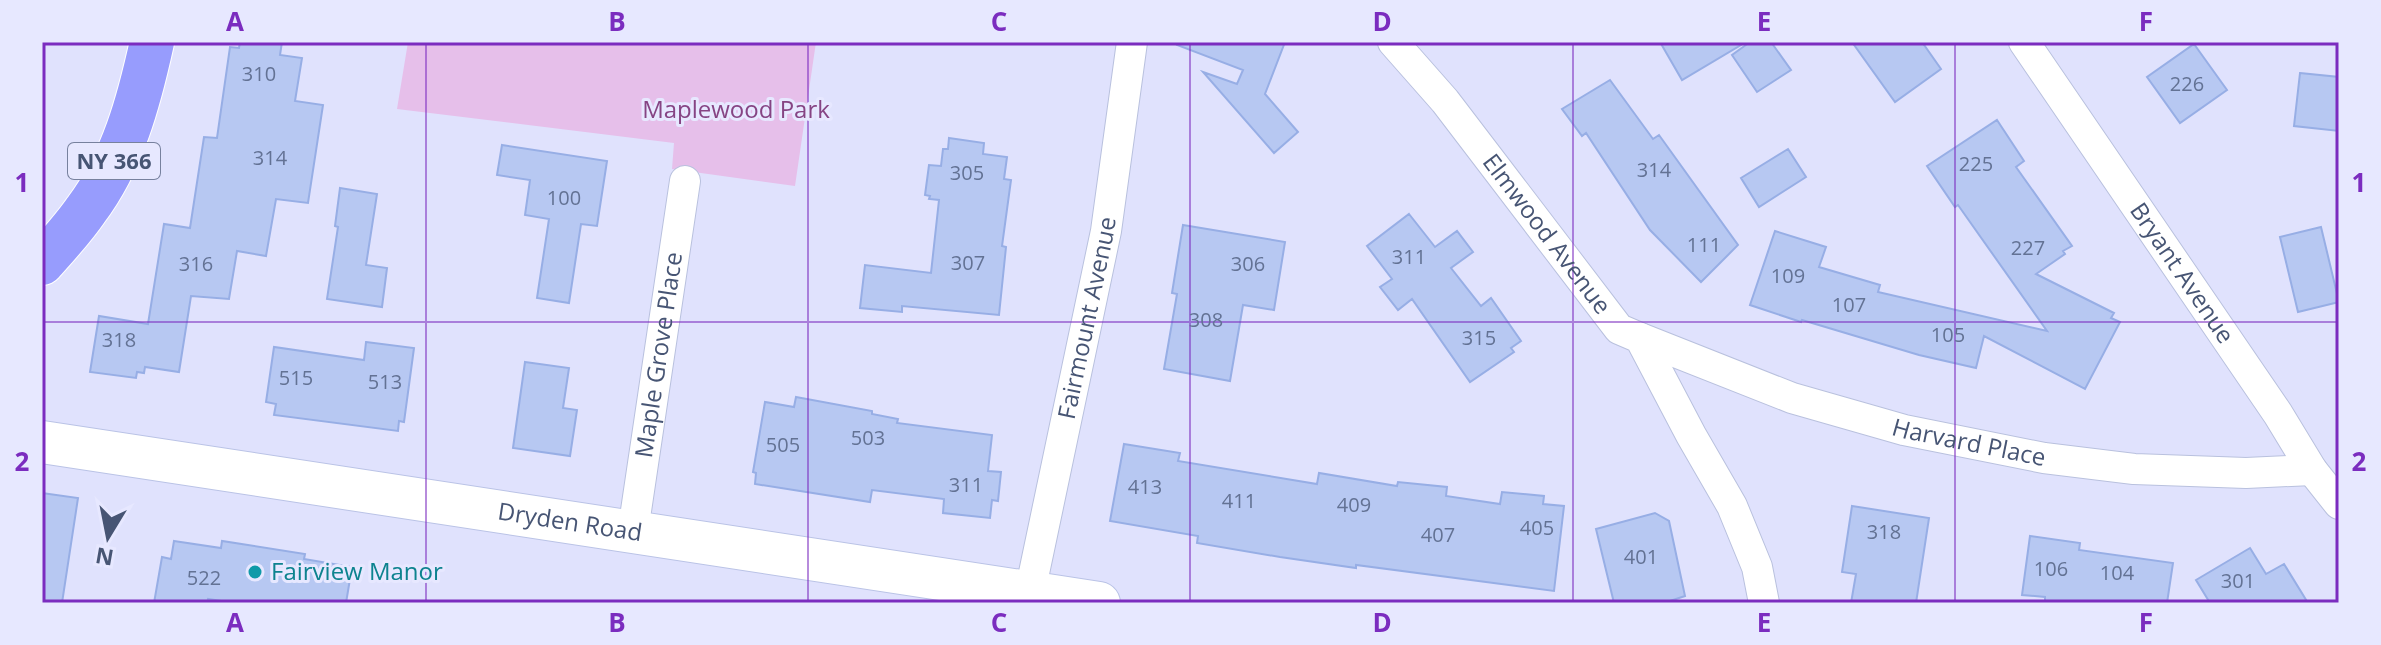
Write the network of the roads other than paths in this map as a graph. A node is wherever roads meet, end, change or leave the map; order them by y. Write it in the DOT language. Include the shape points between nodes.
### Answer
graph roads {
  1 [pos="152,42"];
  2 [pos="1132,42"];
  3 [pos="1393,42"];
  4 [pos="2024,42"];
  5 [pos="685,181"];
  6 [pos="42,263"];
  7 [pos="1640,338"];
  8 [pos="42,442"];
  9 [pos="2312,470"];
  10 [pos="2339,504"];
  11 [pos="633,531"];
  12 [pos="1030,592"];
  13 [pos="1099,603"];
  14 [pos="1764,603"];
  1 -- 6 [label="main road, NY 366" via="138,103 104,182"];
  2 -- 12 [label="street, Fairmount Avenue" via="1106,231"];
  3 -- 7 [label="street, Elmwood Avenue" via="1445,101 1619,329"];
  4 -- 9 [label="street, Bryant Avenue"];
  5 -- 11 [label="street, Maple Grove Place"];
  7 -- 9 [label="street, Harvard Place" via="1792,398 1904,430 2013,452 2134,469"];
  7 -- 14 [label="street, Elmwood Avenue" via="1732,506 1757,567"];
  8 -- 11 [label="street, Dryden Road"];
  9 -- 10 [label="street, Bryant Avenue"];
  11 -- 12 [label="street, Dryden Road"];
  12 -- 13 [label="street, Dryden Road"];
}
